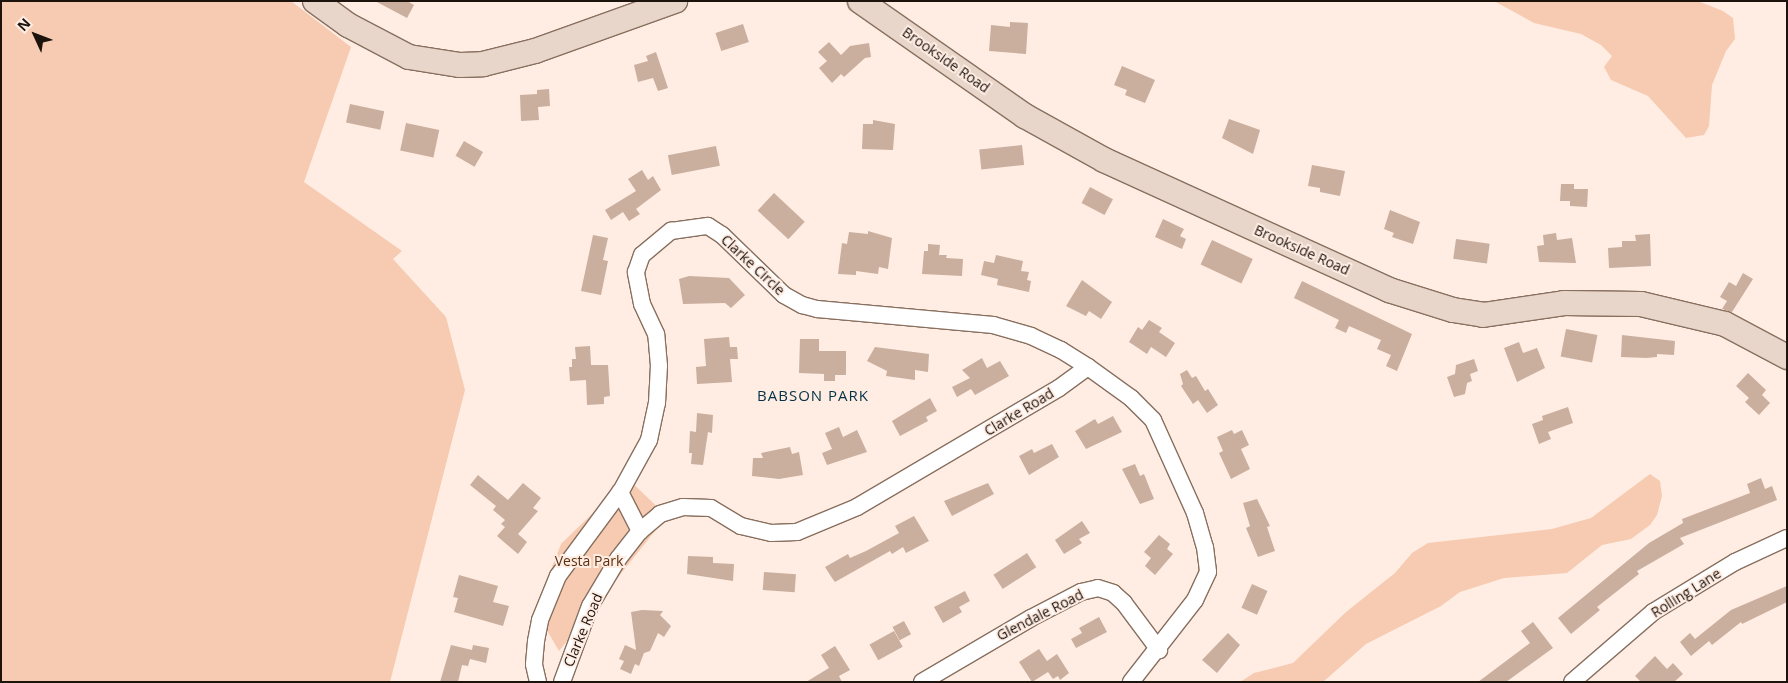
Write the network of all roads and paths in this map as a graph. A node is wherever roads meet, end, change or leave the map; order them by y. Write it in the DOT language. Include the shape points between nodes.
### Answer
graph roads {
  1 [pos="314,1"];
  2 [pos="675,1"];
  3 [pos="860,1"];
  4 [pos="1787,357"];
  5 [pos="1088,367"];
  6 [pos="620,492"];
  7 [pos="640,531"];
  8 [pos="1787,538"];
  9 [pos="1159,650"];
  10 [pos="538,682"];
  11 [pos="562,682"];
  12 [pos="922,682"];
  13 [pos="1131,682"];
  14 [pos="1572,682"];
  1 -- 2 [label="street" via="348,25 409,57 460,65 483,64 534,51"];
  3 -- 4 [label="street, Brookside Road" via="1025,116 1104,160 1389,290 1453,310 1483,315 1564,303 1641,304 1725,324"];
  5 -- 6 [label="street, Clarke Circle" via="1054,346 993,325 802,305 784,296 722,235 708,226 671,231 642,255 636,272 642,304 656,334 657,404 649,440"];
  5 -- 7 [label="street, Clarke Road" via="1050,393 857,507 797,532 771,532 740,526 711,508 683,507 660,514"];
  5 -- 9 [label="street" via="1131,398 1153,420 1195,513 1205,547 1208,572 1195,600"];
  6 -- 7 [label="street"];
  6 -- 10 [label="street, Clarke Circle" via="558,576 540,620 536,641 534,664"];
  7 -- 11 [label="street, Clarke Road" via="618,559 590,606"];
  8 -- 14 [label="street, Rolling Lane" via="1736,562 1660,607"];
  9 -- 12 [label="street, Glendale Road" via="1124,603 1113,593 1098,588 1081,592 1031,618"];
  9 -- 13 [label="street"];
}
